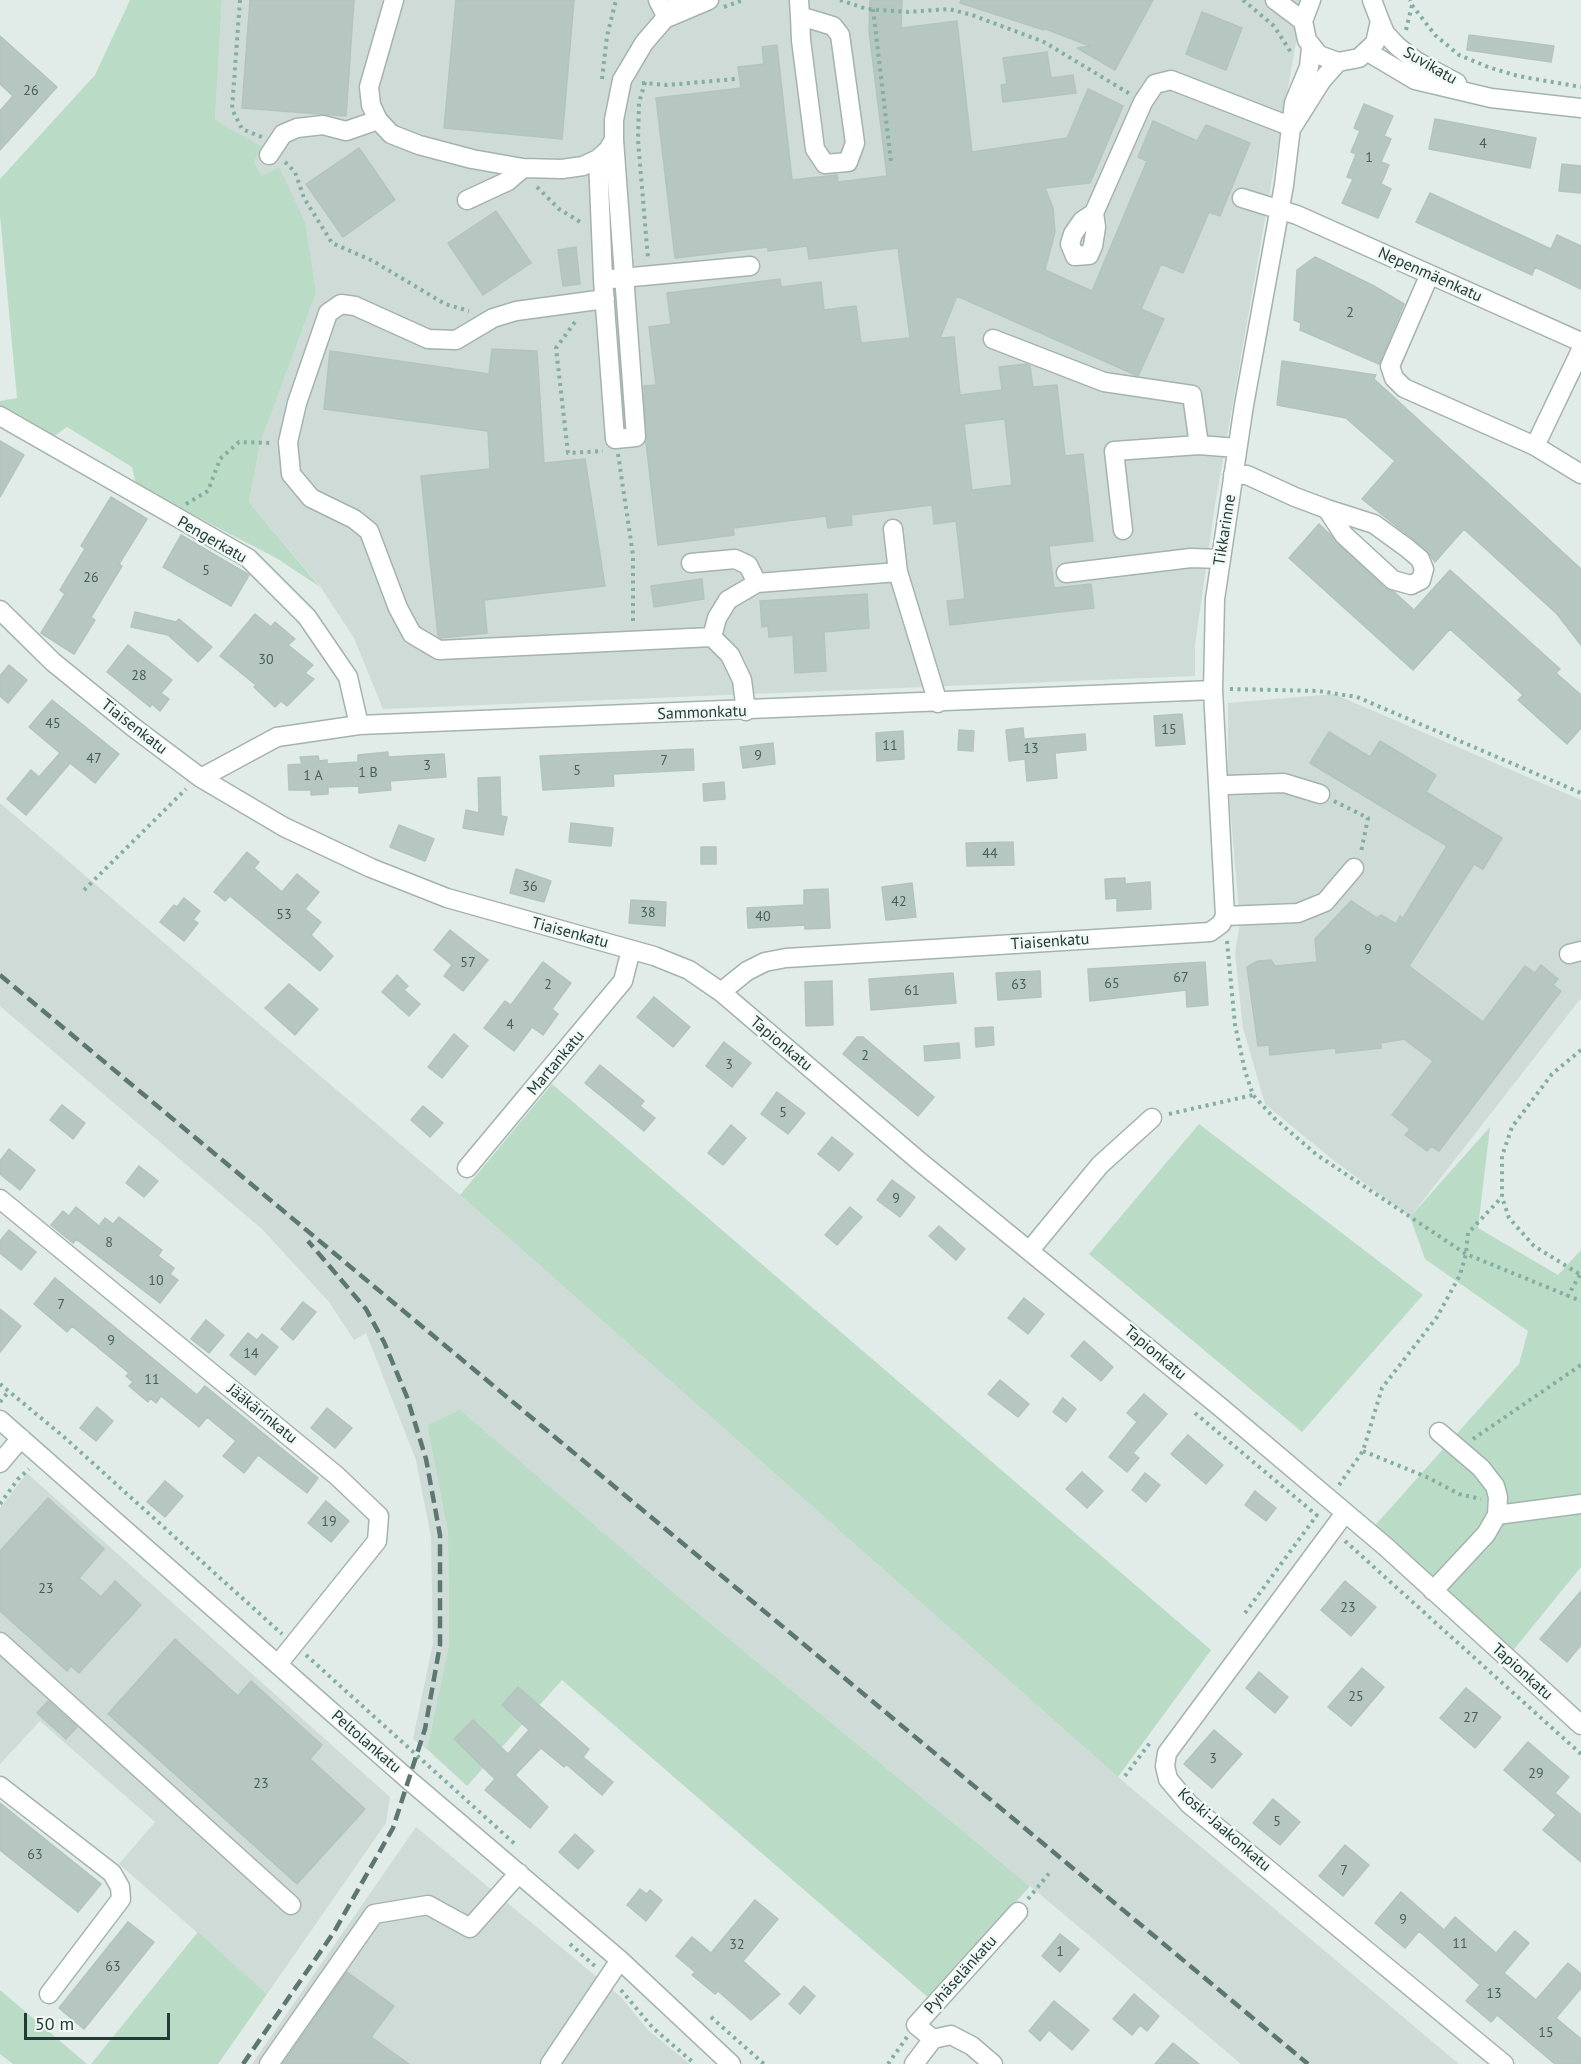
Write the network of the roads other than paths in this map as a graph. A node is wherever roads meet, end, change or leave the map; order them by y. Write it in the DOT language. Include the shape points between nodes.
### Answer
graph roads {
  1 [pos="394,0"];
  2 [pos="658,0"];
  3 [pos="681,0"];
  4 [pos="1275,0"];
  5 [pos="1311,0"];
  6 [pos="1372,0"];
  7 [pos="712,6"];
  8 [pos="800,8"];
  9 [pos="667,18"];
  10 [pos="1303,21"];
  11 [pos="1380,21"];
  12 [pos="1311,48"];
  13 [pos="1368,52"];
  14 [pos="1338,62"];
  15 [pos="1491,98"];
  16 [pos="1581,108"];
  17 [pos="378,120"];
  18 [pos="1292,127"];
  19 [pos="614,140"];
  20 [pos="269,155"];
  21 [pos="598,159"];
  22 [pos="523,168"];
  23 [pos="1242,198"];
  24 [pos="467,201"];
  25 [pos="1278,209"];
  26 [pos="1094,213"];
  27 [pos="750,266"];
  28 [pos="1429,276"];
  29 [pos="603,279"];
  30 [pos="623,279"];
  31 [pos="597,299"];
  32 [pos="993,339"];
  33 [pos="1581,342"];
  34 [pos="1581,350"];
  35 [pos="0,416"];
  36 [pos="1199,445"];
  37 [pos="1535,446"];
  38 [pos="1238,448"];
  39 [pos="1581,474"];
  40 [pos="1233,475"];
  41 [pos="1328,509"];
  42 [pos="893,529"];
  43 [pos="1123,530"];
  44 [pos="1221,559"];
  45 [pos="691,563"];
  46 [pos="898,572"];
  47 [pos="1066,573"];
  48 [pos="757,583"];
  49 [pos="0,610"];
  50 [pos="712,637"];
  51 [pos="1219,690"];
  52 [pos="938,703"];
  53 [pos="746,711"];
  54 [pos="359,725"];
  55 [pos="195,786"];
  56 [pos="1219,788"];
  57 [pos="1320,794"];
  58 [pos="1354,868"];
  59 [pos="1229,915"];
  60 [pos="631,950"];
  61 [pos="721,992"];
  62 [pos="1152,1118"];
  63 [pos="467,1168"];
  64 [pos="0,1199"];
  65 [pos="1030,1250"];
  66 [pos="0,1420"];
  67 [pos="1439,1432"];
  68 [pos="21,1438"];
  69 [pos="0,1463"];
  70 [pos="1581,1504"];
  71 [pos="1345,1513"];
  72 [pos="1497,1515"];
  73 [pos="1433,1591"];
  74 [pos="0,1642"];
  75 [pos="278,1664"];
  76 [pos="1581,1725"];
  77 [pos="0,1786"];
  78 [pos="519,1873"];
  79 [pos="291,1905"];
  80 [pos="1018,1912"];
  81 [pos="620,1960"];
  82 [pos="49,1994"];
  83 [pos="933,2039"];
  84 [pos="269,2064"];
  85 [pos="550,2064"];
  86 [pos="731,2064"];
  87 [pos="914,2064"];
  88 [pos="993,2064"];
  89 [pos="1504,2064"];
  1 -- 17 [label="street" via="369,87"];
  2 -- 9 [label="street"];
  3 -- 9 [label="street"];
  4 -- 10 [label="street"];
  5 -- 10 [label="street"];
  6 -- 11 [label="street, Suvikatu"];
  7 -- 9 [label="street"];
  8 -- 8 [label="street" via="815,149 825,164 848,162 855,143 840,35"];
  9 -- 19 [label="street" via="644,43 622,80"];
  10 -- 12 [label="street"];
  11 -- 13 [label="street" via="1379,32"];
  11 -- 15 [label="street, Suvikatu" via="1396,46 1416,61"];
  12 -- 14 [label="street"];
  12 -- 18 [label="street, Tikkarinne" via="1309,67 1294,103"];
  13 -- 14 [label="street"];
  13 -- 15 [label="street, Suvikatu" via="1415,80"];
  14 -- 18 [label="street, Tikkarinne"];
  15 -- 16 [label="street, Suvikatu"];
  17 -- 20 [label="street" via="346,131 323,125 297,125 283,134"];
  17 -- 22 [label="street" via="391,134 419,145"];
  18 -- 25 [label="street, Tikkarinne"];
  18 -- 26 [label="street" via="1171,80 1155,84 1143,102"];
  19 -- 21 [label="street"];
  19 -- 30 [label="street"];
  21 -- 22 [label="street" via="562,169"];
  21 -- 29 [label="street"];
  22 -- 24 [label="street" via="508,181"];
  23 -- 25 [label="street, Nepenmäenkatu"];
  25 -- 28 [label="street, Nepenmäenkatu" via="1297,214"];
  25 -- 38 [label="street, Tikkarinne"];
  27 -- 30 [label="street"];
  28 -- 33 [label="street, Nepenmäenkatu"];
  28 -- 37 [label="street" via="1390,366 1394,378 1404,388"];
  29 -- 30 [label="street"];
  29 -- 31 [label="street"];
  30 -- 31 [label="street" via="636,437 615,439"];
  31 -- 50 [label="street" via="500,315 456,340 428,339 355,306 341,304 328,313 297,403 288,442 291,474 311,498 354,519 369,531 412,634 439,650"];
  32 -- 36 [label="street" via="1104,382 1192,395"];
  34 -- 37 [label="street"];
  35 -- 54 [label="street, Pengerkatu" via="248,558 307,617 348,677"];
  36 -- 38 [label="street"];
  36 -- 43 [label="street" via="1113,451"];
  37 -- 39 [label="street"];
  38 -- 40 [label="street, Tikkarinne"];
  40 -- 41 [label="street" via="1247,475"];
  40 -- 44 [label="street, Tikkarinne"];
  41 -- 41 [label="street" via="1344,535 1393,580 1411,585 1421,580 1424,569 1420,559 1407,548 1374,524"];
  42 -- 46 [label="street"];
  44 -- 47 [label="street" via="1191,558"];
  44 -- 51 [label="street, Tikkarinne" via="1215,599"];
  45 -- 48 [label="street" via="735,559 748,565"];
  46 -- 48 [label="street"];
  46 -- 52 [label="street"];
  48 -- 50 [label="street" via="728,600"];
  49 -- 55 [label="street, Tiaisenkatu" via="53,662"];
  50 -- 53 [label="street" via="730,655 742,680"];
  51 -- 52 [label="street, Sammonkatu"];
  51 -- 56 [label="street, Tikkarinne"];
  52 -- 53 [label="street, Sammonkatu"];
  53 -- 54 [label="street, Sammonkatu"];
  54 -- 55 [label="street, Sammonkatu" via="277,737"];
  55 -- 60 [label="street, Tiaisenkatu" via="371,868 447,898"];
  56 -- 57 [label="street" via="1284,783"];
  56 -- 59 [label="street, Tikkarinne"];
  58 -- 59 [label="street" via="1325,902 1298,913"];
  59 -- 61 [label="street, Tiaisenkatu" via="1210,932 786,958 747,971"];
  60 -- 61 [label="street, Tiaisenkatu" via="689,969"];
  60 -- 63 [label="street, Martankatu" via="623,981"];
  61 -- 65 [label="street, Tapionkatu"];
  62 -- 65 [label="street" via="1101,1165"];
  64 -- 75 [label="street, Jääkärinkatu" via="338,1476 379,1516 377,1541"];
  65 -- 71 [label="street, Tapionkatu"];
  66 -- 68 [label="street, Peltolankatu"];
  67 -- 72 [label="street" via="1495,1486"];
  68 -- 69 [label="street"];
  68 -- 75 [label="street, Peltolankatu"];
  70 -- 72 [label="street"];
  71 -- 73 [label="street, Tapionkatu"];
  71 -- 89 [label="street, Koski-Jaakonkatu" via="1167,1753 1168,1779 1189,1804"];
  72 -- 73 [label="street" via="1470,1553"];
  73 -- 76 [label="street, Tapionkatu"];
  74 -- 79 [label="street"];
  75 -- 78 [label="street, Peltolankatu"];
  77 -- 82 [label="street" via="112,1873 120,1887 121,1899"];
  78 -- 81 [label="street, Peltolankatu"];
  78 -- 84 [label="street" via="470,1928 428,1905 374,1914"];
  80 -- 83 [label="street, Pyhäselänkatu" via="916,2025"];
  81 -- 85 [label="street"];
  81 -- 86 [label="street, Peltolankatu"];
  83 -- 87 [label="street, Pyhäselänkatu"];
  83 -- 88 [label="street" via="951,2035"];
}
